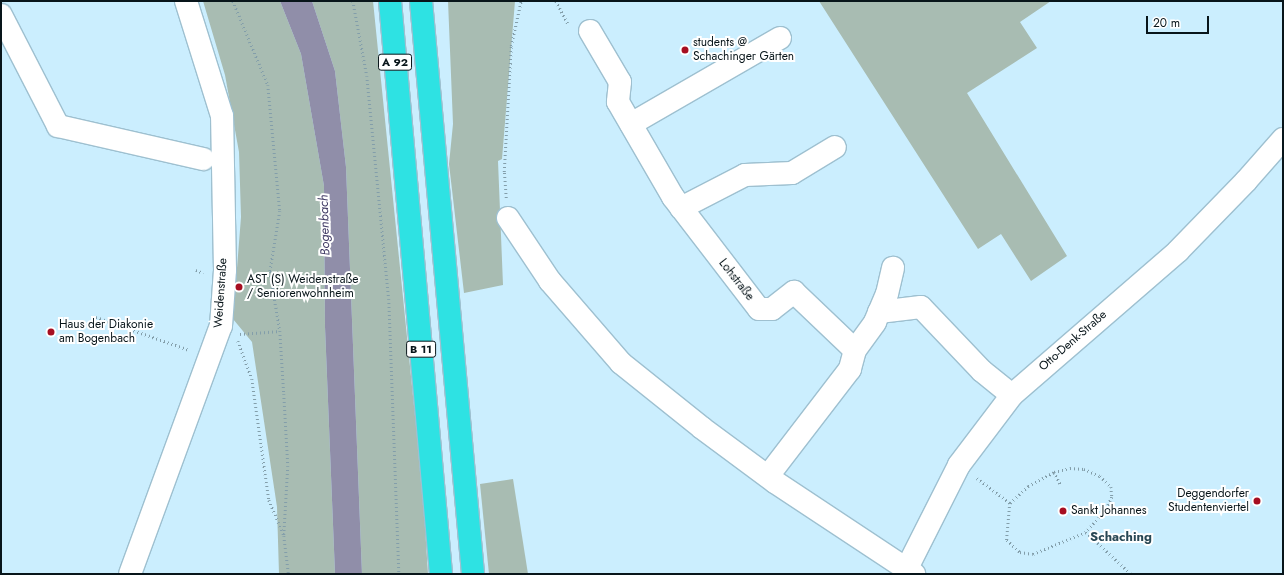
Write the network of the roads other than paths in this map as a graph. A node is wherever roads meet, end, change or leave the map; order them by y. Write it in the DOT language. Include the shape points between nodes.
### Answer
graph roads {
  1 [pos="186,1"];
  2 [pos="390,1"];
  3 [pos="423,5"];
  4 [pos="1,15"];
  5 [pos="590,31"];
  6 [pos="780,38"];
  7 [pos="401,123"];
  8 [pos="631,124"];
  9 [pos="434,129"];
  10 [pos="1283,139"];
  11 [pos="835,147"];
  12 [pos="203,159"];
  13 [pos="681,208"];
  14 [pos="508,218"];
  15 [pos="893,268"];
  16 [pos="879,312"];
  17 [pos="854,350"];
  18 [pos="1012,395"];
  19 [pos="768,476"];
  20 [pos="908,573"];
  21 [pos="130,574"];
  22 [pos="441,574"];
  23 [pos="472,574"];
  1 -- 21 [label="street, Weidenstraße" via="222,116 224,276 221,326"];
  2 -- 7 [label="highway, A 92"];
  3 -- 9 [label="highway, A 92"];
  4 -- 12 [label="street" via="58,126"];
  5 -- 8 [label="street, Lohstraße" via="620,82 618,102"];
  6 -- 8 [label="street"];
  7 -- 22 [label="highway, B 11"];
  8 -- 13 [label="street, Lohstraße"];
  9 -- 23 [label="highway, B 11"];
  10 -- 18 [label="street, Otto-Denk-Straße" via="1246,182 1178,251"];
  11 -- 13 [label="street" via="792,173 744,175"];
  13 -- 17 [label="street, Lohstraße" via="759,309 772,309 794,292"];
  14 -- 19 [label="street" via="550,281 621,363"];
  15 -- 16 [label="street" via="887,294"];
  16 -- 17 [label="street"];
  16 -- 18 [label="street" via="921,307 982,371"];
  17 -- 19 [label="street" via="850,369"];
  18 -- 20 [label="street, Otto-Denk-Straße" via="959,465"];
  19 -- 20 [label="street"];
}
